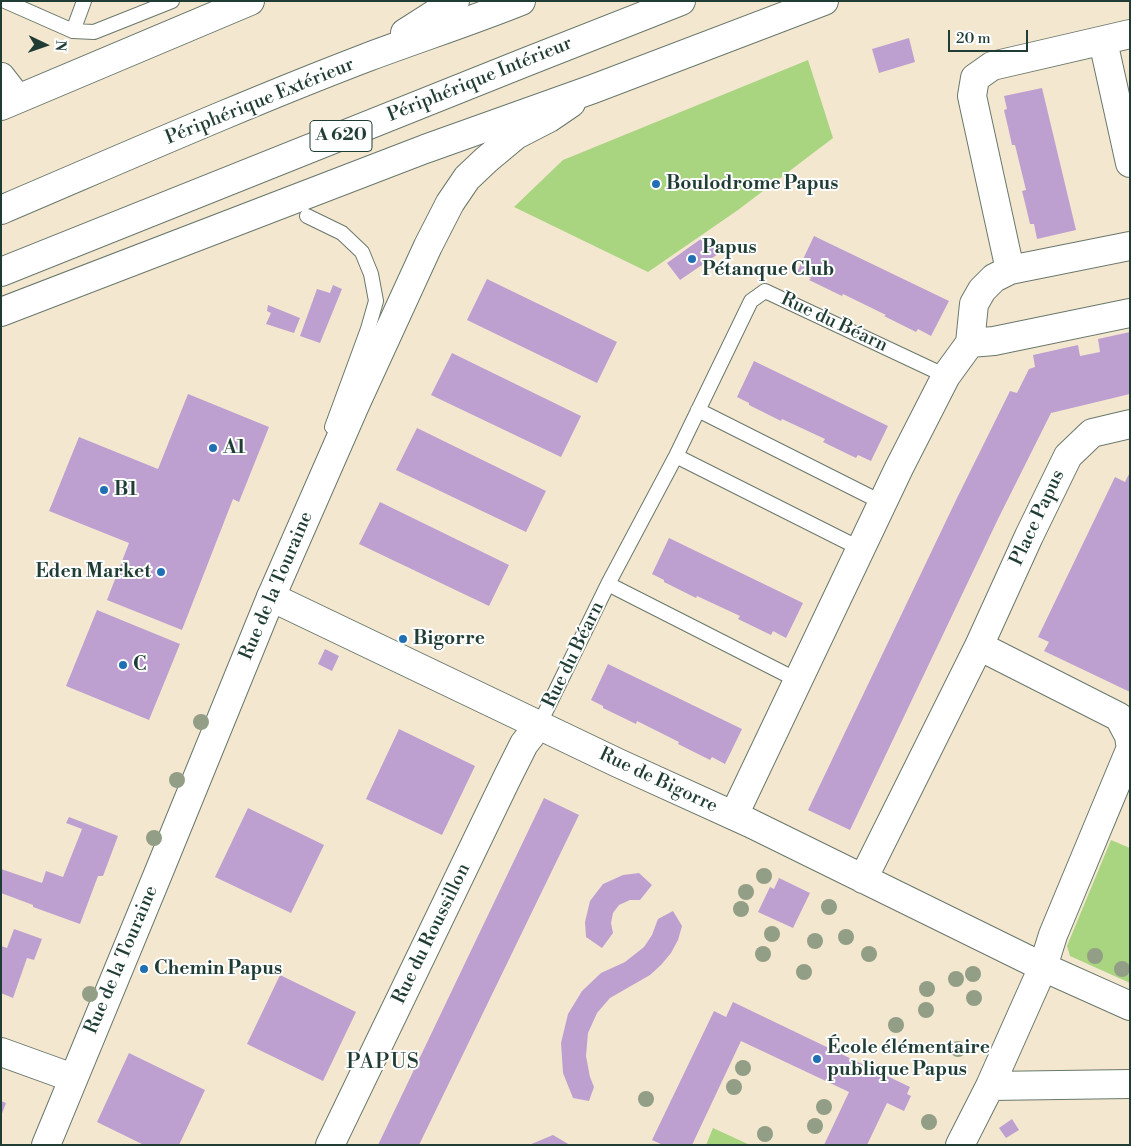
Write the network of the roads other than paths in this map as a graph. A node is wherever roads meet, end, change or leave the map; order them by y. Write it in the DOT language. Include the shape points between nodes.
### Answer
graph roads {
  1 [pos="5,1"];
  2 [pos="84,1"];
  3 [pos="172,1"];
  4 [pos="250,1"];
  5 [pos="455,1"];
  6 [pos="521,1"];
  7 [pos="681,1"];
  8 [pos="824,1"];
  9 [pos="148,6"];
  10 [pos="73,31"];
  11 [pos="1130,34"];
  12 [pos="1103,41"];
  13 [pos="369,57"];
  14 [pos="1,77"];
  15 [pos="593,89"];
  16 [pos="10,102"];
  17 [pos="1130,163"];
  18 [pos="1,210"];
  19 [pos="307,216"];
  20 [pos="1130,246"];
  21 [pos="1010,270"];
  22 [pos="1,272"];
  23 [pos="1,312"];
  24 [pos="1130,313"];
  25 [pos="970,343"];
  26 [pos="946,376"];
  27 [pos="698,410"];
  28 [pos="1130,424"];
  29 [pos="676,456"];
  30 [pos="883,503"];
  31 [pos="861,549"];
  32 [pos="608,584"];
  33 [pos="271,597"];
  34 [pos="979,646"];
  35 [pos="799,681"];
  36 [pos="539,725"];
  37 [pos="1129,736"];
  38 [pos="1130,743"];
  39 [pos="1130,750"];
  40 [pos="734,816"];
  41 [pos="863,878"];
  42 [pos="1043,968"];
  43 [pos="1130,1006"];
  44 [pos="1,1052"];
  45 [pos="73,1078"];
  46 [pos="1130,1084"];
  47 [pos="990,1086"];
  48 [pos="46,1145"];
  49 [pos="330,1145"];
  50 [pos="960,1145"];
  1 -- 10 [label="lane"];
  2 -- 10 [label="lane"];
  3 -- 9 [label="lane"];
  4 -- 16 [label="main road"];
  5 -- 13 [label="main road"];
  6 -- 13 [label="main road, Périphérique Extérieur"];
  7 -- 22 [label="main road, Périphérique Intérieur / A 620"];
  8 -- 15 [label="main road"];
  9 -- 10 [label="lane" via="94,32"];
  11 -- 12 [label="main road"];
  12 -- 17 [label="main road"];
  12 -- 21 [label="main road" via="992,66 974,78 972,96"];
  13 -- 18 [label="main road, Périphérique Extérieur"];
  14 -- 16 [label="main road"];
  15 -- 23 [label="main road" via="425,149"];
  15 -- 33 [label="main road, Rue de la Touraine" via="516,135 467,178 450,203"];
  19 -- 33 [label="lane" via="342,233 362,252 371,274 376,301"];
  20 -- 21 [label="main road"];
  21 -- 25 [label="main road" via="994,278 974,304"];
  24 -- 25 [label="main road"];
  25 -- 26 [label="main road"];
  26 -- 27 [label="lane, Rue du Béarn" via="765,291 751,301"];
  26 -- 30 [label="main road"];
  27 -- 29 [label="lane, Rue du Béarn"];
  27 -- 30 [label="lane"];
  28 -- 34 [label="main road, Place Papus" via="1092,433 1068,456"];
  29 -- 31 [label="lane"];
  29 -- 32 [label="lane, Rue du Béarn"];
  30 -- 31 [label="main road"];
  31 -- 35 [label="main road"];
  32 -- 35 [label="lane, Rue du Béarn"];
  32 -- 36 [label="lane, Rue du Béarn"];
  33 -- 36 [label="main road, Rue de Bigorre"];
  33 -- 45 [label="main road, Rue de la Touraine"];
  34 -- 37 [label="main road" via="1119,717"];
  34 -- 41 [label="main road, Place Papus"];
  35 -- 40 [label="main road"];
  36 -- 40 [label="main road, Rue de Bigorre"];
  36 -- 49 [label="main road, Rue du Roussillon" via="524,744 507,778"];
  37 -- 38 [label="main road"];
  39 -- 42 [label="main road" via="1053,935"];
  40 -- 41 [label="main road, Rue de Bigorre"];
  41 -- 42 [label="main road, Rue de Bigorre"];
  42 -- 43 [label="main road, Rue de Bigorre"];
  42 -- 47 [label="main road"];
  44 -- 45 [label="main road"];
  45 -- 48 [label="main road, Rue de la Touraine"];
  46 -- 47 [label="main road"];
  47 -- 50 [label="main road"];
}
